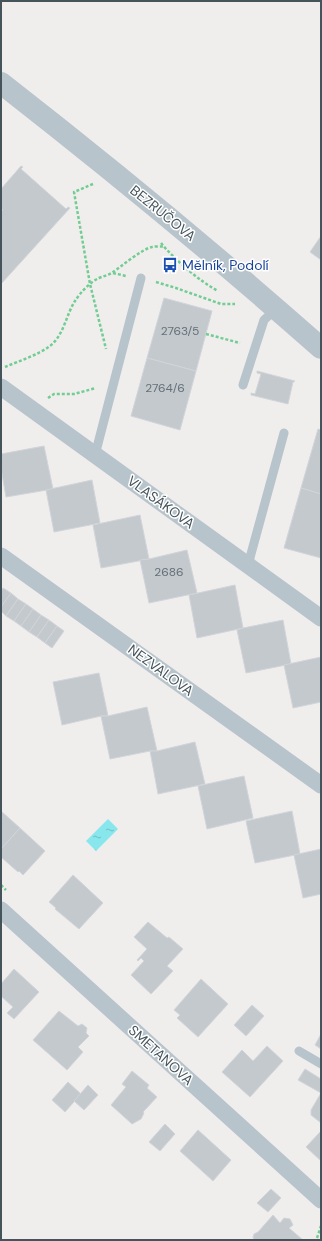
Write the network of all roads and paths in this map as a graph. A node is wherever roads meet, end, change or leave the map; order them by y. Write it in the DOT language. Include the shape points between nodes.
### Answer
graph roads {
  1 [pos="1,83"];
  2 [pos="74,192"];
  3 [pos="164,246"];
  4 [pos="113,273"];
  5 [pos="141,278"];
  6 [pos="90,284"];
  7 [pos="236,304"];
  8 [pos="276,309"];
  9 [pos="206,334"];
  10 [pos="317,340"];
  11 [pos="255,347"];
  12 [pos="1,368"];
  13 [pos="114,382"];
  14 [pos="243,385"];
  15 [pos="1,387"];
  16 [pos="31,408"];
  17 [pos="284,433"];
  18 [pos="95,455"];
  19 [pos="1,556"];
  20 [pos="248,565"];
  21 [pos="321,618"];
  22 [pos="321,785"];
  23 [pos="1,910"];
  24 [pos="299,1051"];
  25 [pos="321,1064"];
  26 [pos="321,1200"];
  27 [pos="321,1226"];
  28 [pos="317,1238"];
  1 -- 8 [label="street, BEZRUČOVA" via="186,231"];
  2 -- 6 [label="path"];
  3 -- 4 [label="path" via="150,247"];
  4 -- 5 [label="path"];
  4 -- 6 [label="path"];
  5 -- 7 [label="path" via="221,304"];
  5 -- 13 [label="lane"];
  6 -- 12 [label="path" via="76,299 58,337 50,346"];
  6 -- 13 [label="path"];
  8 -- 10 [label="street, BEZRUČOVA"];
  8 -- 11 [label="lane" via="264,320"];
  9 -- 11 [label="path"];
  11 -- 14 [label="lane"];
  13 -- 16 [label="path" via="74,394 54,394"];
  13 -- 18 [label="lane"];
  15 -- 16 [label="street, VLASÁKOVA"];
  16 -- 18 [label="street, VLASÁKOVA"];
  17 -- 20 [label="lane"];
  18 -- 20 [label="street, VLASÁKOVA"];
  19 -- 22 [label="street, NEZVALOVA"];
  20 -- 21 [label="street, VLASÁKOVA"];
  23 -- 26 [label="street, SMETANOVA"];
  24 -- 25 [label="lane"];
  27 -- 28 [label="path"];
}
